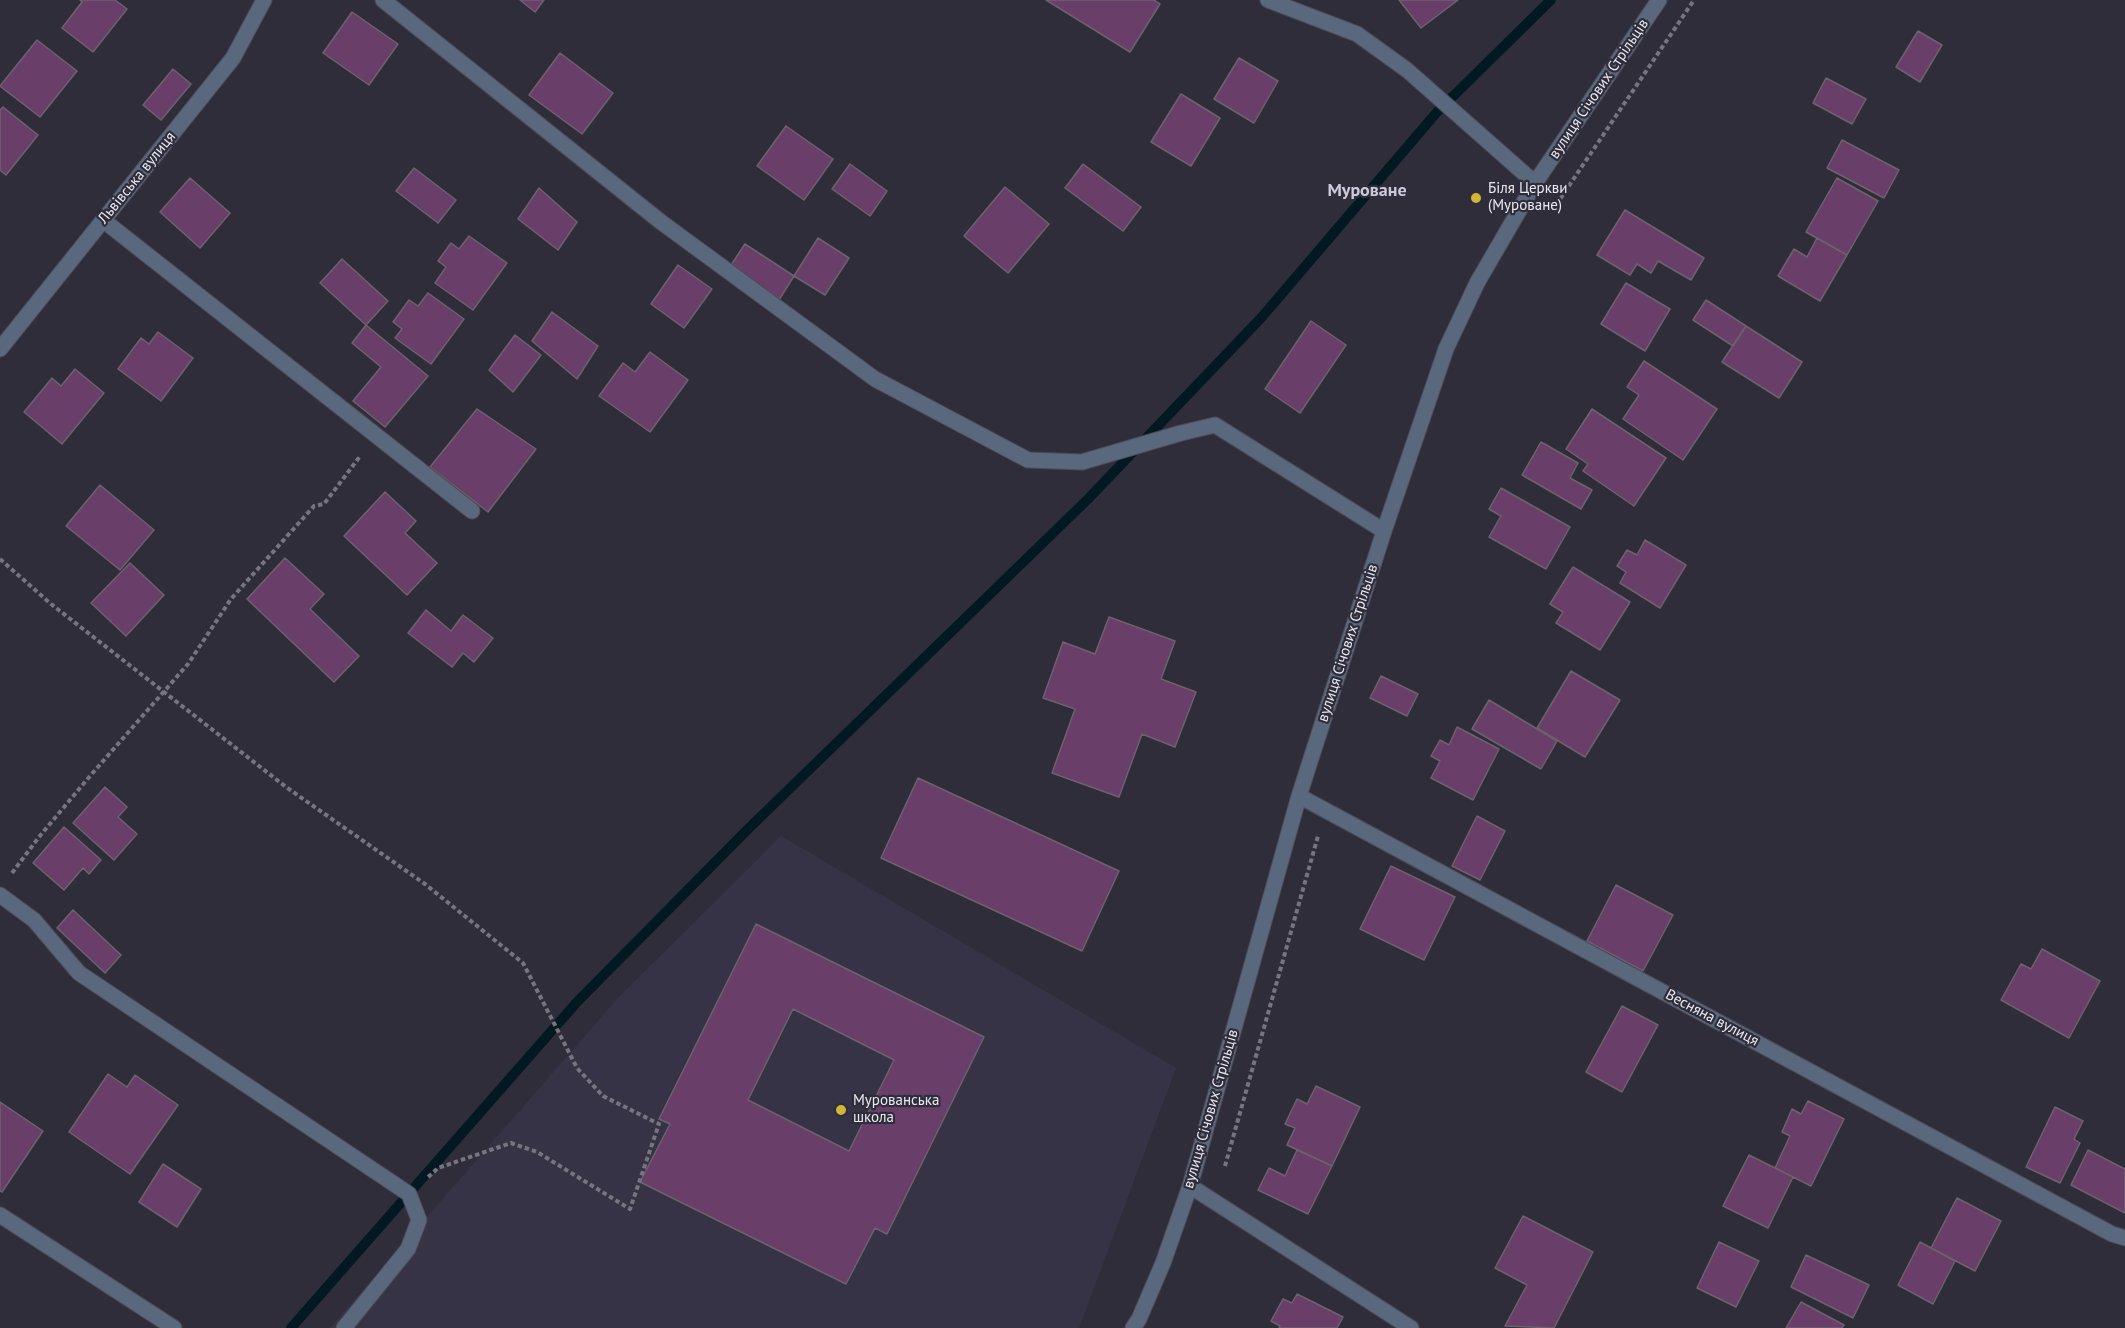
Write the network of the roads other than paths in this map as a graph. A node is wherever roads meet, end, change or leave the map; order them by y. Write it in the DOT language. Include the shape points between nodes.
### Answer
graph roads {
  1 [pos="264,0"];
  2 [pos="383,0"];
  3 [pos="1268,0"];
  4 [pos="1659,0"];
  5 [pos="1535,183"];
  6 [pos="103,220"];
  7 [pos="0,349"];
  8 [pos="472,511"];
  9 [pos="1384,531"];
  10 [pos="1299,796"];
  11 [pos="0,895"];
  12 [pos="1190,1186"];
  13 [pos="0,1215"];
  14 [pos="2125,1238"];
  15 [pos="174,1328"];
  16 [pos="344,1328"];
  17 [pos="1133,1328"];
  18 [pos="1411,1328"];
  1 -- 6 [label="street, Львівська вулиця" via="233,58"];
  2 -- 9 [label="street" via="661,222 875,379 1028,459 1082,462 1215,425"];
  3 -- 5 [label="street" via="1357,34 1407,70"];
  4 -- 5 [label="street, вулиця Січових Стрільців"];
  5 -- 9 [label="street, вулиця Січових Стрільців" via="1477,283 1446,349"];
  6 -- 7 [label="street, Львівська вулиця"];
  6 -- 8 [label="street"];
  9 -- 10 [label="street, вулиця Січових Стрільців"];
  10 -- 12 [label="street, вулиця Січових Стрільців"];
  10 -- 14 [label="street, Весняна вулиця"];
  11 -- 16 [label="street" via="34,920 79,973 409,1194 419,1220 408,1249"];
  12 -- 17 [label="street, вулиця Січових Стрільців" via="1163,1263"];
  12 -- 18 [label="street"];
  13 -- 15 [label="street"];
}
